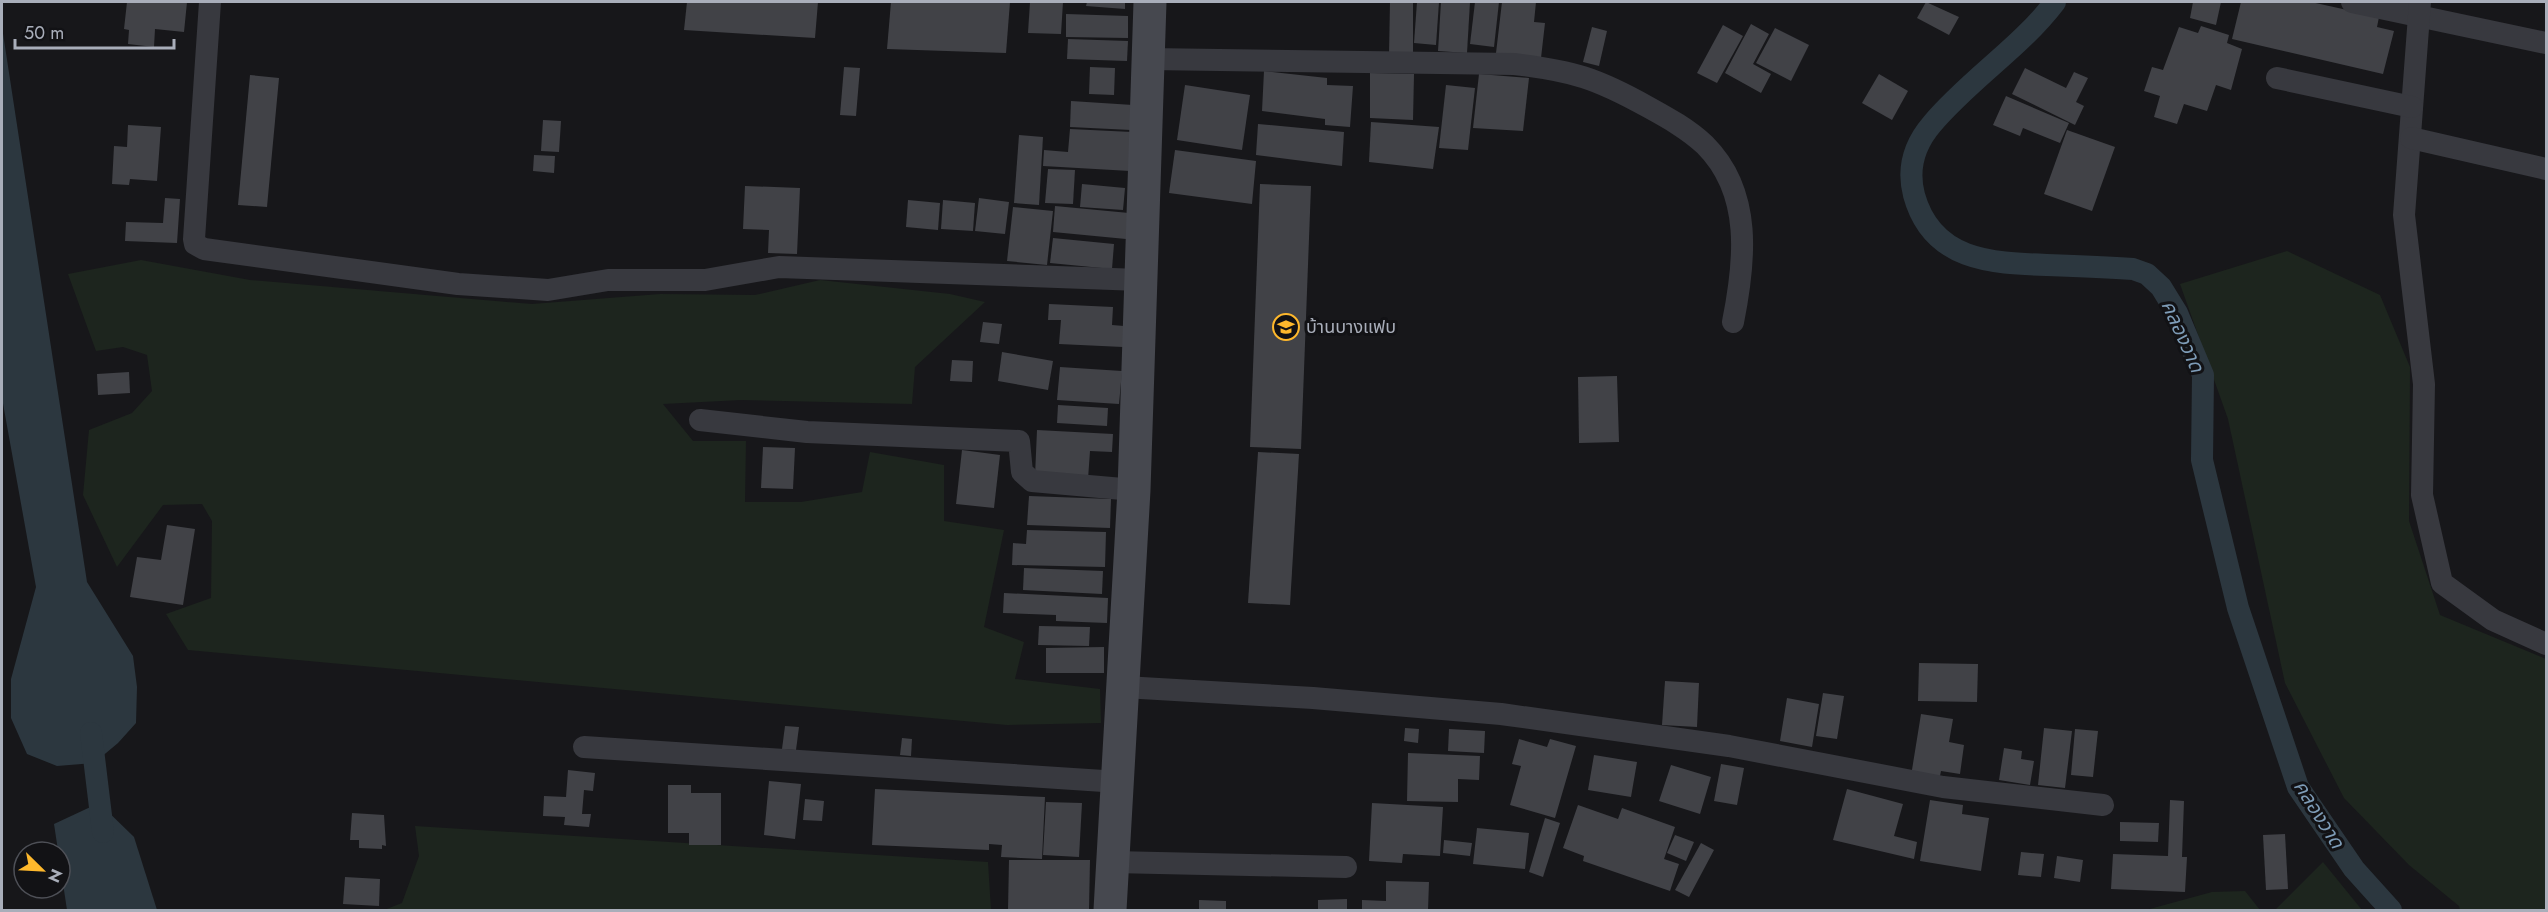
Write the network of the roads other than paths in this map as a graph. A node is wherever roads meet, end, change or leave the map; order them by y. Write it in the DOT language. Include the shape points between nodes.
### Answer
graph roads {
  1 [pos="210,2"];
  2 [pos="1150,2"];
  3 [pos="2352,2"];
  4 [pos="2419,9"];
  5 [pos="2547,43"];
  6 [pos="1149,59"];
  7 [pos="2277,78"];
  8 [pos="2412,107"];
  9 [pos="2411,138"];
  10 [pos="2547,169"];
  11 [pos="1140,280"];
  12 [pos="1732,322"];
  13 [pos="700,420"];
  14 [pos="1134,490"];
  15 [pos="2547,644"];
  16 [pos="1124,687"];
  17 [pos="584,747"];
  18 [pos="1119,782"];
  19 [pos="2103,805"];
  20 [pos="1113,862"];
  21 [pos="1346,867"];
  22 [pos="1110,910"];
  1 -- 11 [label="street" via="194,239 204,249 458,284 548,290 608,280 705,280 779,267"];
  2 -- 6 [label="street"];
  3 -- 4 [label="street"];
  4 -- 5 [label="street"];
  4 -- 8 [label="street"];
  6 -- 11 [label="street"];
  6 -- 12 [label="street" via="1514,64 1567,71 1605,83 1696,137 1727,176 1740,212 1743,243 1742,274"];
  7 -- 8 [label="street"];
  8 -- 9 [label="street"];
  9 -- 10 [label="street"];
  9 -- 15 [label="street" via="2404,215 2424,384 2422,495 2442,583 2493,620"];
  11 -- 14 [label="street"];
  13 -- 14 [label="street" via="807,432 1019,441 1022,472 1032,481"];
  14 -- 16 [label="street"];
  16 -- 18 [label="street"];
  16 -- 19 [label="street" via="1501,714 1729,746 1943,787"];
  17 -- 18 [label="street"];
  18 -- 20 [label="street"];
  20 -- 21 [label="street"];
  20 -- 22 [label="street"];
}
